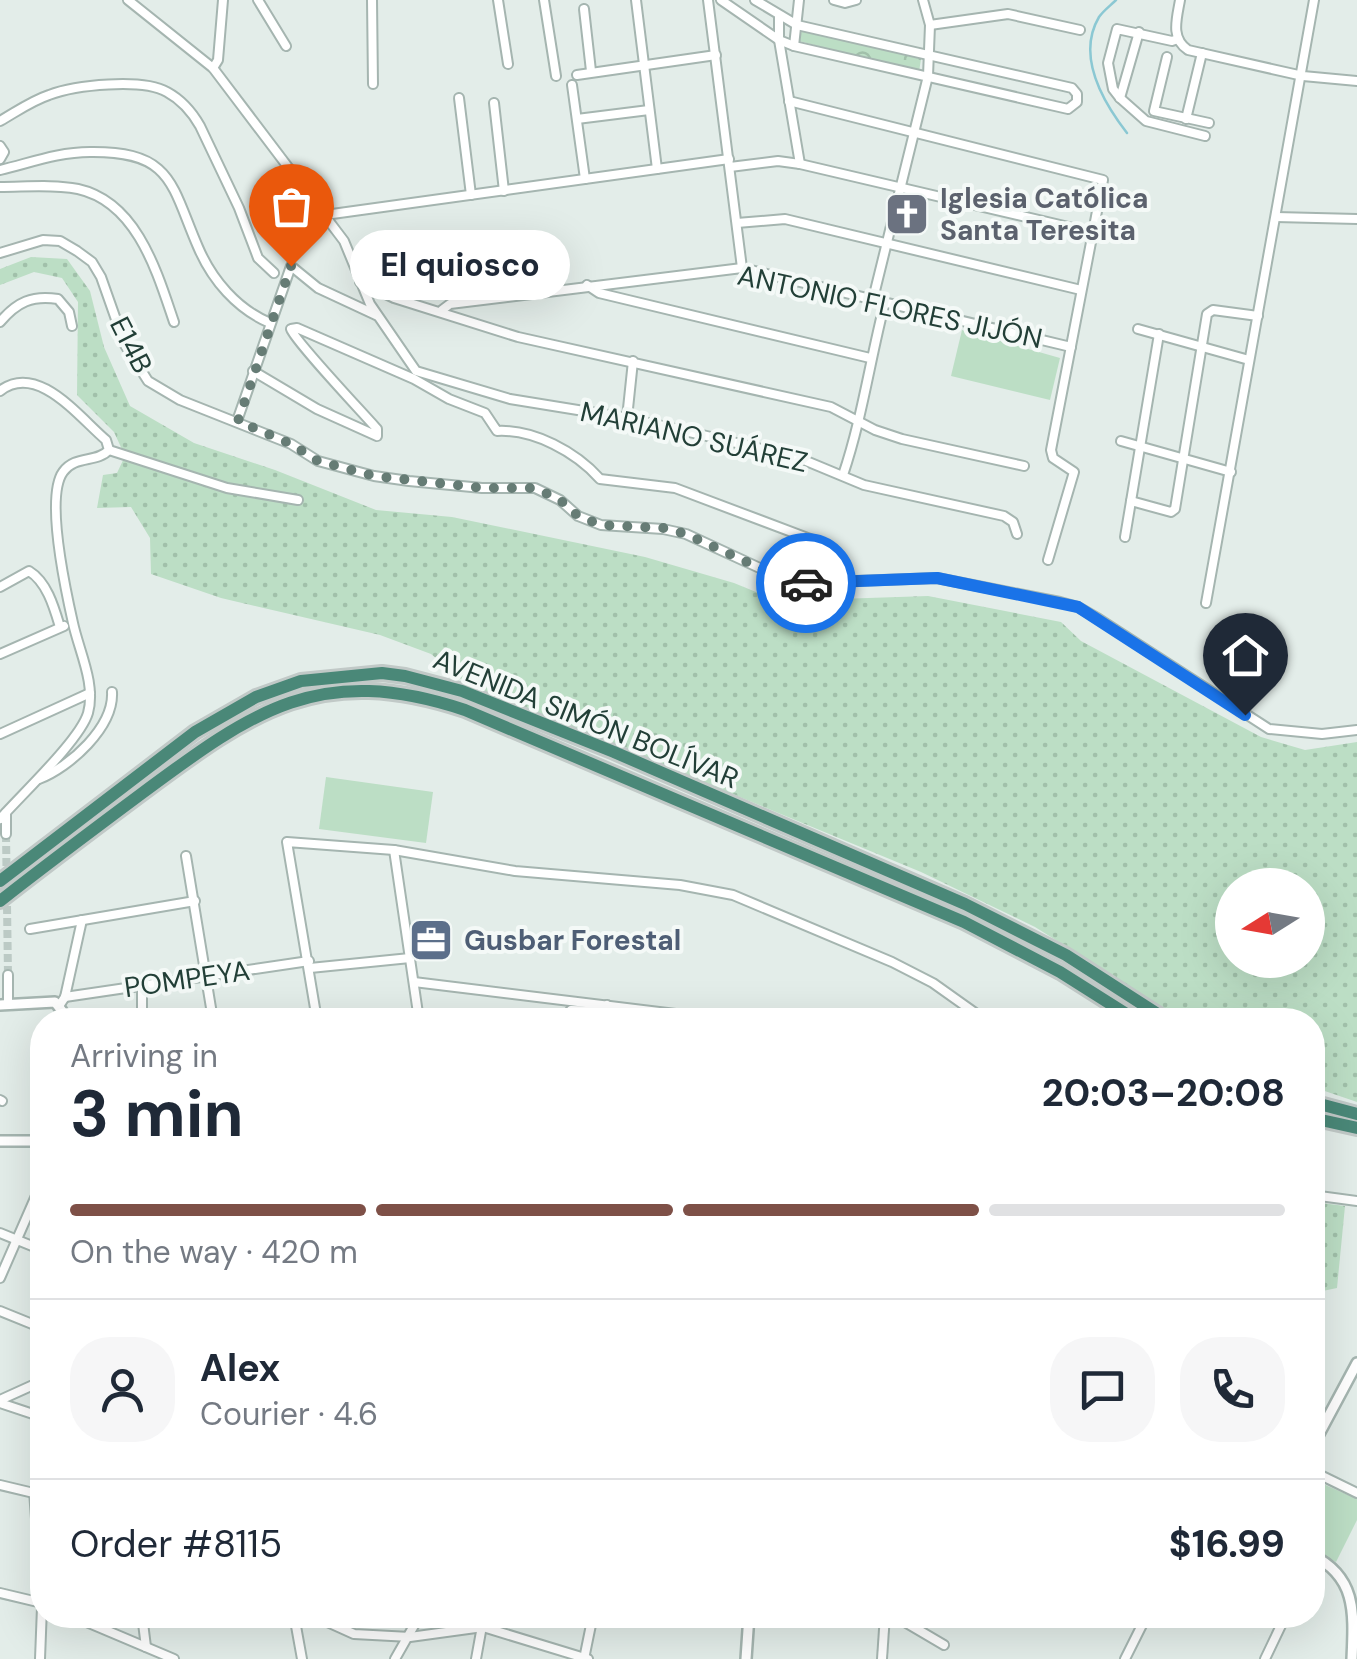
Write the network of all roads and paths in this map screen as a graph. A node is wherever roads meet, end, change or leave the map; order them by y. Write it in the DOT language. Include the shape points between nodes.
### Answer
graph roads {
  1 [pos="128,0"];
  2 [pos="223,0"];
  3 [pos="258,0"];
  4 [pos="372,0"];
  5 [pos="498,0"];
  6 [pos="544,0"];
  7 [pos="636,0"];
  8 [pos="708,0"];
  9 [pos="721,0"];
  10 [pos="755,0"];
  11 [pos="799,0"];
  12 [pos="834,0"];
  13 [pos="856,0"];
  14 [pos="923,0"];
  15 [pos="1180,0"];
  16 [pos="1314,0"];
  17 [pos="584,10"];
  18 [pos="779,16"];
  19 [pos="798,25"];
  20 [pos="930,25"];
  21 [pos="1080,30"];
  22 [pos="1138,32"];
  23 [pos="1178,39"];
  24 [pos="778,40"];
  25 [pos="286,46"];
  26 [pos="794,46"];
  27 [pos="1202,53"];
  28 [pos="716,55"];
  29 [pos="1167,57"];
  30 [pos="930,58"];
  31 [pos="508,64"];
  32 [pos="644,64"];
  33 [pos="213,68"];
  34 [pos="591,71"];
  35 [pos="577,74"];
  36 [pos="556,76"];
  37 [pos="928,76"];
  38 [pos="1302,76"];
  39 [pos="1357,81"];
  40 [pos="373,84"];
  41 [pos="572,85"];
  42 [pos="459,98"];
  43 [pos="1120,98"];
  44 [pos="788,101"];
  45 [pos="494,102"];
  46 [pos="649,110"];
  47 [pos="577,119"];
  48 [pos="1186,119"];
  49 [pos="0,122"];
  50 [pos="1209,123"];
  51 [pos="913,133"];
  52 [pos="1205,136"];
  53 [pos="0,146"];
  54 [pos="0,158"];
  55 [pos="730,163"];
  56 [pos="800,164"];
  57 [pos="0,170"];
  58 [pos="657,170"];
  59 [pos="585,180"];
  60 [pos="0,187"];
  61 [pos="900,189"];
  62 [pos="504,190"];
  63 [pos="471,195"];
  64 [pos="325,216"];
  65 [pos="1276,217"];
  66 [pos="1356,219"];
  67 [pos="737,223"];
  68 [pos="1094,233"];
  69 [pos="887,244"];
  70 [pos="0,254"];
  71 [pos="742,268"];
  72 [pos="274,273"];
  73 [pos="360,282"];
  74 [pos="587,285"];
  75 [pos="1082,290"];
  76 [pos="873,298"];
  77 [pos="885,302"];
  78 [pos="442,310"];
  79 [pos="1258,316"];
  80 [pos="380,317"];
  81 [pos="0,322"];
  82 [pos="174,322"];
  83 [pos="270,323"];
  84 [pos="72,326"];
  85 [pos="1138,329"];
  86 [pos="1159,334"];
  87 [pos="1071,347"];
  88 [pos="1201,349"];
  89 [pos="870,358"];
  90 [pos="1250,360"];
  91 [pos="632,361"];
  92 [pos="253,371"];
  93 [pos="415,375"];
  94 [pos="0,390"];
  95 [pos="626,418"];
  96 [pos="238,421"];
  97 [pos="859,421"];
  98 [pos="1120,441"];
  99 [pos="1140,446"];
  100 [pos="109,450"];
  101 [pos="1184,459"];
  102 [pos="1024,466"];
  103 [pos="1231,472"];
  104 [pos="842,475"];
  105 [pos="298,500"];
  106 [pos="1131,502"];
  107 [pos="1017,534"];
  108 [pos="1125,536"];
  109 [pos="821,543"];
  110 [pos="1048,560"];
  111 [pos="0,586"];
  112 [pos="1206,603"];
  113 [pos="72,622"];
  114 [pos="60,627"];
  115 [pos="0,654"];
  116 [pos="112,692"];
  117 [pos="90,693"];
  118 [pos="1357,730"];
  119 [pos="0,734"];
  120 [pos="35,780"];
  121 [pos="3,816"];
  122 [pos="6,834"];
  123 [pos="394,850"];
  124 [pos="186,856"];
  125 [pos="0,881"];
  126 [pos="0,901"];
  127 [pos="194,901"];
  128 [pos="82,920"];
  129 [pos="30,929"];
  130 [pos="410,958"];
  131 [pos="310,965"];
  132 [pos="207,974"];
  133 [pos="8,975"];
  134 [pos="414,982"];
  135 [pos="142,985"];
  136 [pos="62,1001"];
  137 [pos="4,1005"];
  138 [pos="608,1006"];
  139 [pos="62,1008"];
  140 [pos="142,1008"];
  141 [pos="211,1008"];
  142 [pos="315,1008"];
  143 [pos="418,1008"];
  144 [pos="605,1008"];
  145 [pos="624,1008"];
  146 [pos="967,1008"];
  147 [pos="1117,1008"];
  148 [pos="1148,1008"];
  149 [pos="1325,1105"];
  150 [pos="1357,1114"];
  151 [pos="1325,1121"];
  152 [pos="1357,1128"];
  153 [pos="30,1141"];
  154 [pos="0,1142"];
  155 [pos="1325,1196"];
  156 [pos="1357,1200"];
  157 [pos="30,1209"];
  158 [pos="0,1232"];
  159 [pos="16,1240"];
  160 [pos="30,1245"];
  161 [pos="0,1278"];
  162 [pos="0,1311"];
  163 [pos="30,1323"];
  164 [pos="1357,1363"];
  165 [pos="1354,1378"];
  166 [pos="30,1387"];
  167 [pos="0,1401"];
  168 [pos="30,1412"];
  169 [pos="1325,1426"];
  170 [pos="1325,1477"];
  171 [pos="0,1485"];
  172 [pos="30,1491"];
  173 [pos="1357,1493"];
  174 [pos="1325,1560"];
  175 [pos="0,1593"];
  176 [pos="30,1601"];
  177 [pos="41,1628"];
  178 [pos="100,1628"];
  179 [pos="144,1628"];
  180 [pos="296,1628"];
  181 [pos="341,1628"];
  182 [pos="414,1628"];
  183 [pos="476,1628"];
  184 [pos="483,1628"];
  185 [pos="486,1628"];
  186 [pos="591,1628"];
  187 [pos="748,1628"];
  188 [pos="884,1628"];
  189 [pos="915,1628"];
  190 [pos="1140,1628"];
  191 [pos="1280,1628"];
  192 [pos="410,1637"];
  193 [pos="944,1645"];
  194 [pos="146,1648"];
  195 [pos="40,1659"];
  196 [pos="174,1659"];
  197 [pos="302,1659"];
  198 [pos="395,1659"];
  199 [pos="476,1659"];
  200 [pos="586,1659"];
  201 [pos="746,1659"];
  202 [pos="882,1659"];
  203 [pos="1125,1659"];
  204 [pos="1265,1659"];
  205 [pos="1352,1659"];
  1 -- 33 [label="street"];
  2 -- 33 [label="street"];
  3 -- 25 [label="street"];
  4 -- 40 [label="street"];
  5 -- 31 [label="street"];
  6 -- 36 [label="street"];
  7 -- 32 [label="street"];
  8 -- 28 [label="street"];
  9 -- 24 [label="street"];
  10 -- 18 [label="street"];
  11 -- 19 [label="street"];
  12 -- 13 [label="street"];
  14 -- 20 [label="street"];
  15 -- 23 [label="street"];
  16 -- 38 [label="street"];
  17 -- 34 [label="street"];
  18 -- 19 [label="street"];
  18 -- 24 [label="street"];
  19 -- 26 [label="street"];
  19 -- 30 [label="street"];
  20 -- 21 [label="street" via="1000,14"];
  20 -- 30 [label="street"];
  22 -- 23 [label="street"];
  22 -- 43 [label="street"];
  22 -- 43 [label="street" via="1117,29 1111,45 1108,76"];
  23 -- 27 [label="street"];
  24 -- 26 [label="street"];
  24 -- 44 [label="street"];
  26 -- 37 [label="street"];
  27 -- 38 [label="street"];
  27 -- 48 [label="street"];
  28 -- 32 [label="street"];
  28 -- 55 [label="street"];
  29 -- 48 [label="street" via="1154,110"];
  30 -- 37 [label="street"];
  30 -- 37 [label="street" via="1072,88 1078,102 1068,109"];
  32 -- 34 [label="street"];
  32 -- 46 [label="street"];
  33 -- 64 [label="street"];
  34 -- 35 [label="street"];
  37 -- 51 [label="street"];
  38 -- 39 [label="street"];
  38 -- 65 [label="street"];
  41 -- 47 [label="street"];
  42 -- 63 [label="street"];
  43 -- 52 [label="street" via="1146,120"];
  44 -- 51 [label="street"];
  44 -- 56 [label="street"];
  45 -- 62 [label="street"];
  46 -- 47 [label="street"];
  46 -- 58 [label="street"];
  47 -- 59 [label="street"];
  48 -- 50 [label="street"];
  49 -- 72 [label="street" via="71,89 134,85 169,92 200,126 258,258"];
  51 -- 61 [label="street"];
  51 -- 68 [label="street" via="1100,178"];
  53 -- 54 [label="street"];
  55 -- 56 [label="street"];
  55 -- 58 [label="street"];
  55 -- 67 [label="street"];
  56 -- 61 [label="street"];
  57 -- 83 [label="street" via="91,152 142,160 172,182 204,260 223,287 250,314"];
  58 -- 59 [label="street"];
  59 -- 62 [label="street"];
  60 -- 82 [label="street" via="78,189 111,206 144,242"];
  61 -- 68 [label="street"];
  61 -- 69 [label="street"];
  62 -- 63 [label="street"];
  63 -- 64 [label="street"];
  64 -- 73 [label="street" via="349,250"];
  65 -- 66 [label="street"];
  65 -- 79 [label="street"];
  67 -- 69 [label="street" via="785,219"];
  67 -- 71 [label="street"];
  68 -- 75 [label="street"];
  69 -- 75 [label="street"];
  69 -- 76 [label="street"];
  70 -- 96 [label="street, E14B" via="43,240 77,250 101,277 125,344 148,381"];
  71 -- 74 [label="street, ANTONIO FLORES JIJÓN"];
  71 -- 76 [label="street, ANTONIO FLORES JIJÓN"];
  73 -- 78 [label="street, ANTONIO FLORES JIJÓN"];
  73 -- 80 [label="street"];
  74 -- 78 [label="street, ANTONIO FLORES JIJÓN"];
  74 -- 89 [label="street"];
  75 -- 87 [label="street"];
  76 -- 77 [label="street, ANTONIO FLORES JIJÓN"];
  77 -- 87 [label="street, ANTONIO FLORES JIJÓN"];
  77 -- 89 [label="street"];
  78 -- 91 [label="street" via="518,337"];
  79 -- 88 [label="street" via="1210,311"];
  79 -- 90 [label="street"];
  80 -- 83 [label="street" via="318,288 291,266"];
  80 -- 93 [label="street"];
  81 -- 84 [label="street" via="23,301 40,296 58,299"];
  83 -- 92 [label="street"];
  85 -- 86 [label="street"];
  86 -- 88 [label="street"];
  86 -- 99 [label="street"];
  87 -- 110 [label="street" via="1051,453 1074,472"];
  88 -- 90 [label="street"];
  88 -- 101 [label="street"];
  89 -- 97 [label="street"];
  90 -- 103 [label="street"];
  91 -- 95 [label="street"];
  91 -- 97 [label="street" via="830,407"];
  92 -- 93 [label="street, MARIANO SUÁREZ" via="375,436 377,429 291,329"];
  92 -- 96 [label="street"];
  93 -- 95 [label="street, MARIANO SUÁREZ"];
  93 -- 109 [label="street" via="485,413 497,431 569,452 600,479 674,488"];
  94 -- 100 [label="street" via="16,380 33,381 106,440"];
  95 -- 104 [label="street, MARIANO SUÁREZ" via="799,458"];
  96 -- 118 [label="street, E14B" via="318,461 374,476 535,488 601,525 686,534 800,583 937,578 1078,607 1269,729"];
  97 -- 102 [label="street" via="902,438"];
  97 -- 104 [label="street"];
  98 -- 99 [label="street"];
  99 -- 101 [label="street"];
  99 -- 106 [label="street"];
  100 -- 105 [label="street" via="227,488"];
  100 -- 113 [label="street" via="76,461 60,476 56,520"];
  101 -- 103 [label="street"];
  101 -- 106 [label="street" via="1174,511"];
  103 -- 112 [label="street"];
  104 -- 107 [label="street, MARIANO SUÁREZ" via="864,486 1004,516"];
  106 -- 108 [label="street"];
  111 -- 114 [label="street" via="35,574"];
  113 -- 114 [label="street"];
  113 -- 117 [label="street"];
  114 -- 115 [label="street"];
  116 -- 120 [label="street" via="107,715 84,746"];
  117 -- 119 [label="street"];
  117 -- 120 [label="street" via="80,730"];
  120 -- 121 [label="street"];
  121 -- 122 [label="street"];
  123 -- 130 [label="street"];
  123 -- 131 [label="street" via="287,842"];
  123 -- 146 [label="street" via="733,895 892,962"];
  124 -- 127 [label="street"];
  125 -- 148 [label="highway, AVENIDA SIMÓN BOLÍVAR" via="195,732 256,696 316,678 382,673 462,692 614,752 965,904 1066,955"];
  126 -- 147 [label="highway, AVENIDA SIMÓN BOLÍVAR" via="201,749 261,712 335,692 399,693 465,710 964,922"];
  127 -- 128 [label="street"];
  127 -- 132 [label="street"];
  128 -- 129 [label="street"];
  128 -- 136 [label="street"];
  130 -- 131 [label="street, POMPEYA"];
  130 -- 134 [label="street"];
  131 -- 132 [label="street, POMPEYA"];
  131 -- 142 [label="street"];
  132 -- 135 [label="street, POMPEYA"];
  132 -- 141 [label="street"];
  133 -- 137 [label="street"];
  134 -- 138 [label="street"];
  134 -- 143 [label="street"];
  135 -- 136 [label="street, POMPEYA"];
  135 -- 140 [label="street"];
  136 -- 137 [label="street, POMPEYA"];
  136 -- 139 [label="street"];
  138 -- 144 [label="street"];
  138 -- 145 [label="street"];
  149 -- 150 [label="highway"];
  151 -- 152 [label="highway"];
  153 -- 154 [label="street"];
  155 -- 156 [label="street"];
  157 -- 159 [label="street"];
  158 -- 159 [label="street"];
  159 -- 160 [label="street"];
  159 -- 161 [label="street"];
  162 -- 163 [label="street"];
  164 -- 165 [label="street"];
  165 -- 169 [label="street"];
  166 -- 167 [label="street"];
  167 -- 168 [label="street"];
  170 -- 173 [label="street"];
  171 -- 172 [label="street"];
  174 -- 205 [label="street" via="1346,1581 1354,1610"];
  175 -- 176 [label="street"];
  177 -- 195 [label="street"];
  178 -- 194 [label="street"];
  179 -- 194 [label="street"];
  180 -- 197 [label="street"];
  181 -- 192 [label="street"];
  182 -- 192 [label="street"];
  183 -- 192 [label="street"];
  184 -- 199 [label="street"];
  185 -- 200 [label="street"];
  186 -- 200 [label="street"];
  187 -- 201 [label="street"];
  188 -- 202 [label="street"];
  189 -- 193 [label="street"];
  190 -- 203 [label="street"];
  191 -- 204 [label="street"];
  192 -- 198 [label="street"];
  194 -- 196 [label="street"];
}
